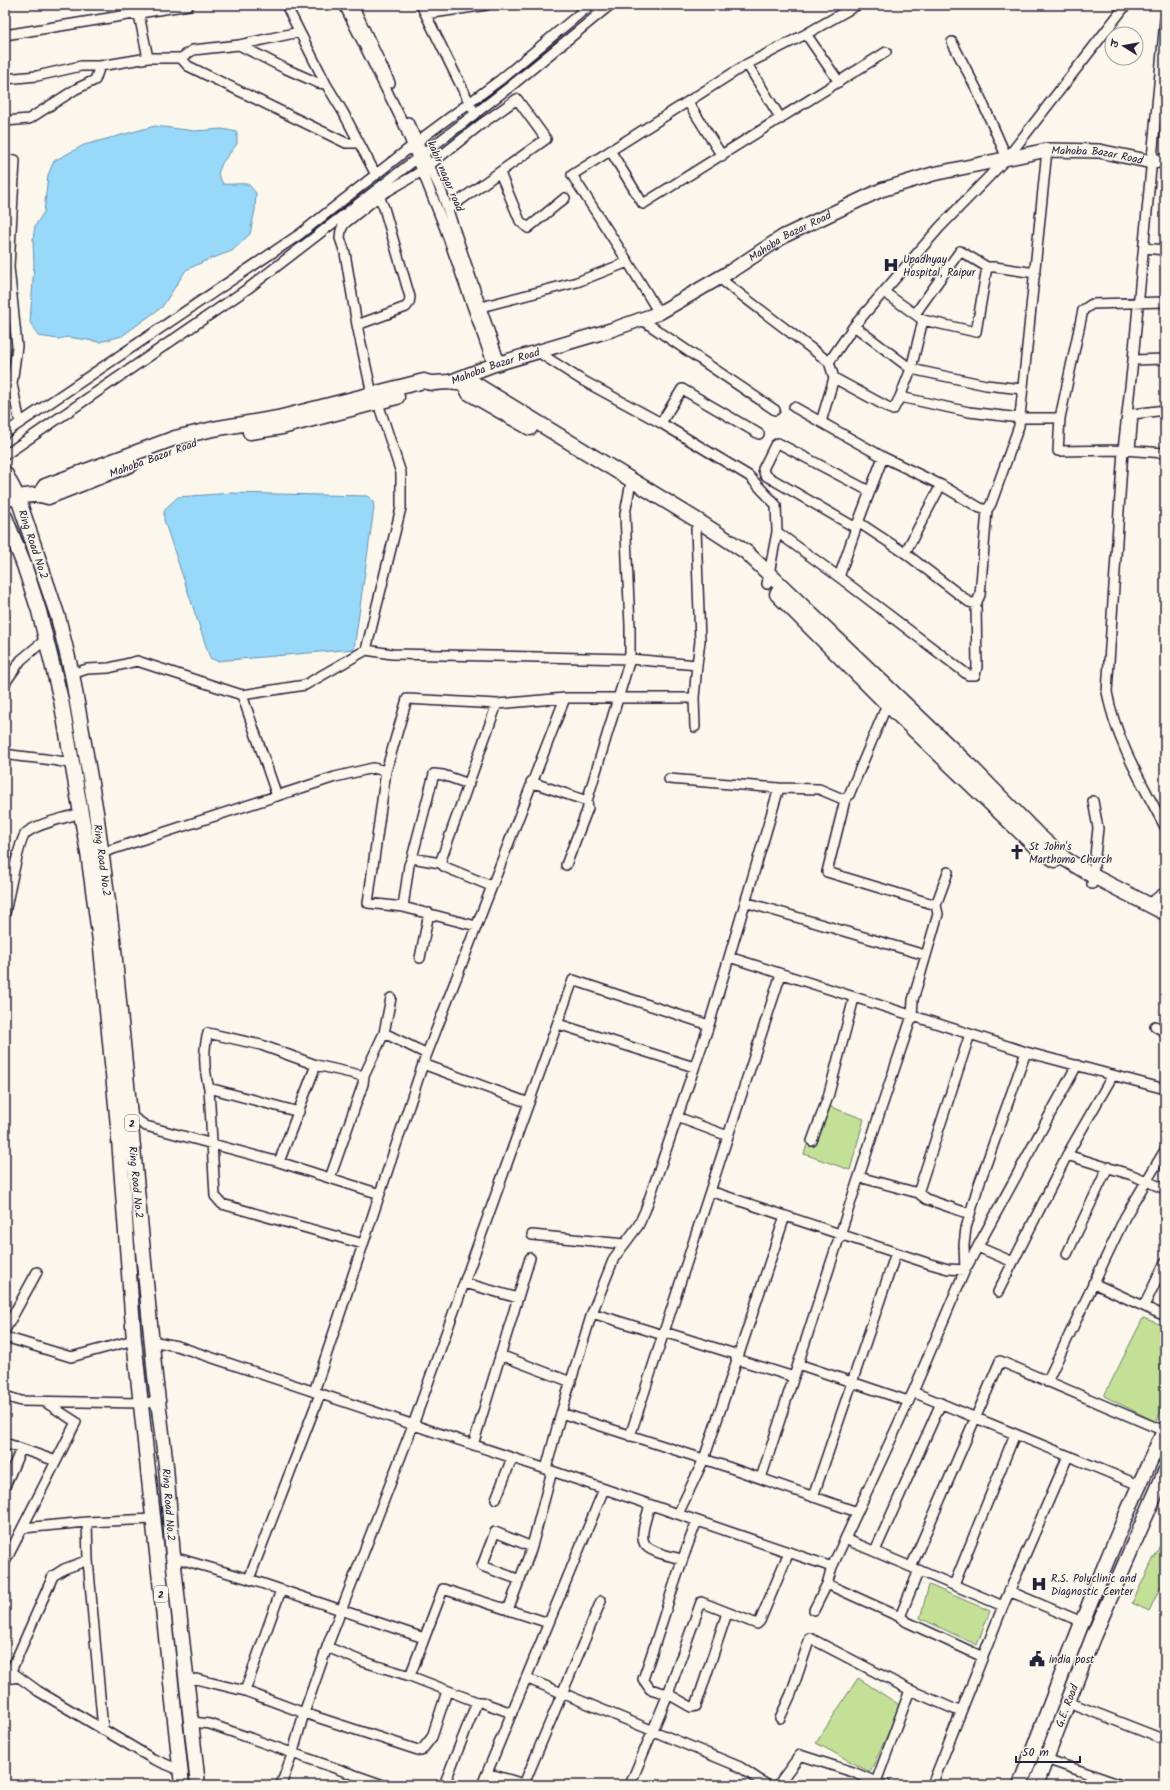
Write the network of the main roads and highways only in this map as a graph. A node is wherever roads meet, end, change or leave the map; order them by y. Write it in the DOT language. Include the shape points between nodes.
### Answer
graph roads {
  1 [pos="465,385"];
  2 [pos="5,473"];
  3 [pos="12,499"];
  4 [pos="5,517"];
  5 [pos="698,526"];
  6 [pos="1092,880"];
  7 [pos="1165,913"];
  8 [pos="1165,922"];
  9 [pos="1164,1430"];
  10 [pos="1165,1472"];
  11 [pos="182,1785"];
  12 [pos="198,1785"];
  13 [pos="1020,1785"];
  14 [pos="1036,1785"];
  1 -- 3 [label="main road, Mahoba Bazar Road" via="448,382 429,384 425,389 375,398 282,428 225,431 181,445 48,497 40,494"];
  1 -- 5 [label="main road" via="470,393"];
  1 -- 5 [label="main road" via="475,384"];
  2 -- 3 [label="main road, Ring Road No.2 / 2"];
  3 -- 12 [label="main road, Ring Road No.2 / 2" via="58,617 72,674 95,805 113,939 173,1557"];
  4 -- 11 [label="main road, Ring Road No.2 / 2" via="24,565 46,639 61,700 88,854 118,1126 140,1403"];
  5 -- 6 [label="main road" via="768,578 1037,848"];
  6 -- 7 [label="main road"];
  6 -- 8 [label="main road" via="1107,894"];
  9 -- 13 [label="main road" via="1082,1622"];
  10 -- 14 [label="main road, G.E. Road" via="1096,1630"];
}
